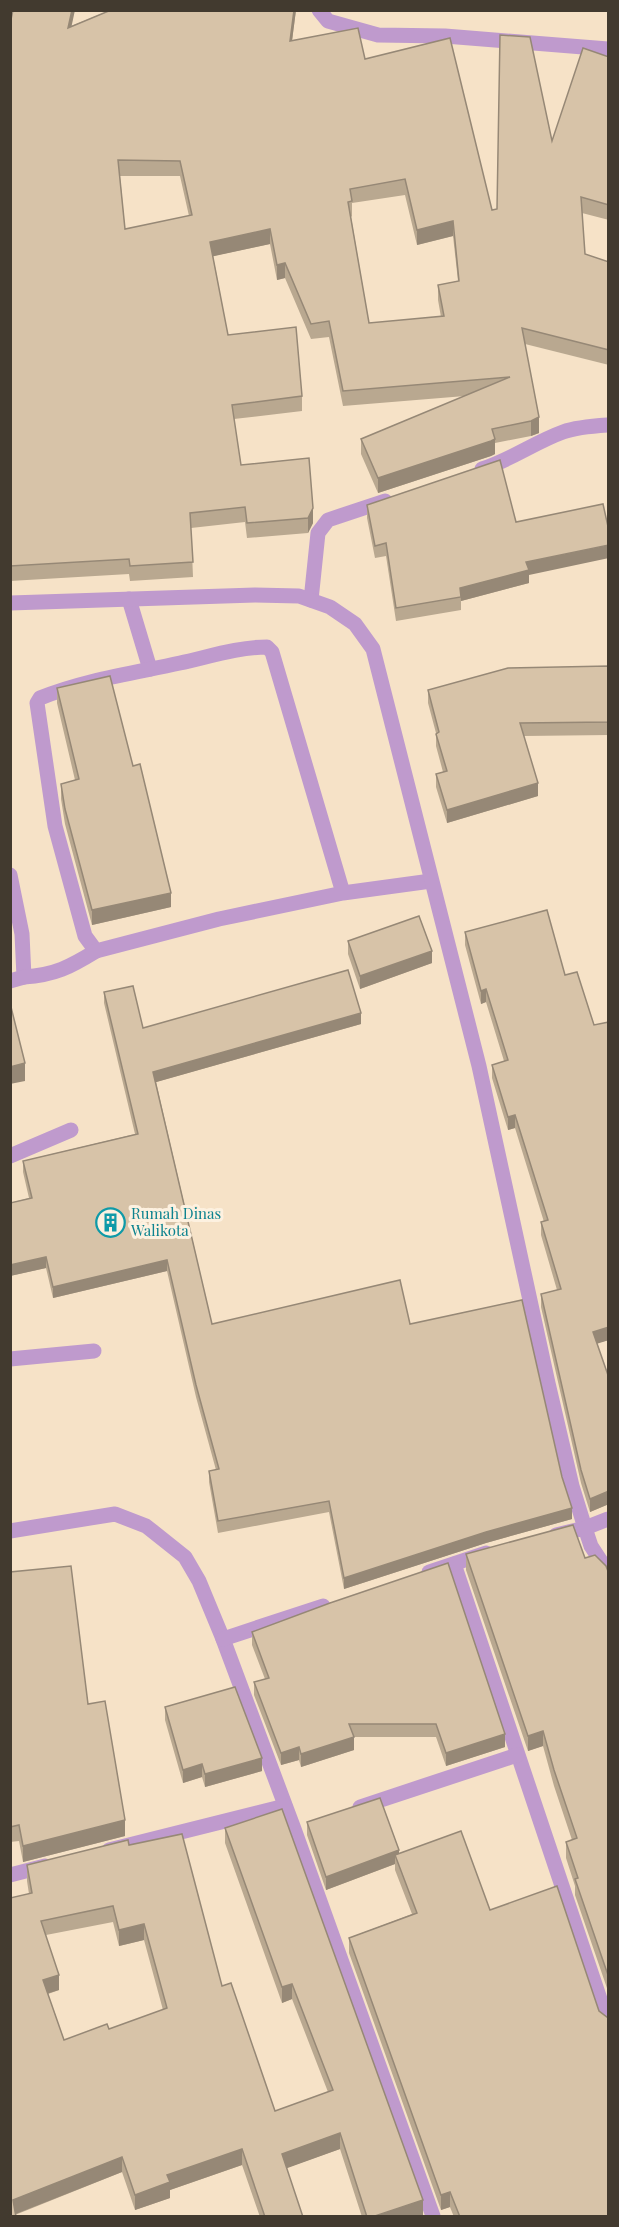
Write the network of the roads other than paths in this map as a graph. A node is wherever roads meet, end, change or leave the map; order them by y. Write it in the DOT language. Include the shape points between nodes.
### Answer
graph roads {
  1 [pos="319,10"];
  2 [pos="609,49"];
  3 [pos="609,425"];
  4 [pos="462,476"];
  5 [pos="398,497"];
  6 [pos="129,599"];
  7 [pos="311,600"];
  8 [pos="10,603"];
  9 [pos="150,669"];
  10 [pos="10,875"];
  11 [pos="431,881"];
  12 [pos="343,893"];
  13 [pos="96,951"];
  14 [pos="17,979"];
  15 [pos="70,1130"];
  16 [pos="10,1156"];
  17 [pos="94,1351"];
  18 [pos="10,1359"];
  19 [pos="609,1519"];
  20 [pos="585,1528"];
  21 [pos="10,1531"];
  22 [pos="546,1538"];
  23 [pos="500,1549"];
  24 [pos="454,1564"];
  25 [pos="609,1572"];
  26 [pos="410,1578"];
  27 [pos="333,1603"];
  28 [pos="223,1639"];
  29 [pos="517,1755"];
  30 [pos="285,1806"];
  31 [pos="350,1810"];
  32 [pos="91,1855"];
  33 [pos="56,1863"];
  34 [pos="10,1875"];
  35 [pos="609,2023"];
  36 [pos="433,2217"];
  1 -- 2 [label="street" via="328,21 378,35 445,36"];
  3 -- 4 [label="street" via="560,433 495,465"];
  5 -- 7 [label="street" via="328,520 321,526"];
  6 -- 7 [label="street" via="255,595"];
  6 -- 8 [label="street"];
  6 -- 9 [label="street"];
  7 -- 11 [label="street" via="355,624 373,649"];
  9 -- 12 [label="street" via="248,648 267,647 272,652"];
  9 -- 13 [label="street" via="67,689 40,698 37,704 55,826 85,936"];
  10 -- 14 [label="street" via="22,934"];
  11 -- 12 [label="street"];
  11 -- 20 [label="street" via="479,1066 548,1383"];
  12 -- 13 [label="street" via="219,919"];
  13 -- 14 [label="street" via="47,975"];
  15 -- 16 [label="street"];
  17 -- 18 [label="street"];
  19 -- 20 [label="street"];
  20 -- 22 [label="street"];
  20 -- 25 [label="street" via="591,1546"];
  21 -- 28 [label="street" via="115,1514 146,1526 185,1557"];
  23 -- 24 [label="street"];
  24 -- 26 [label="street"];
  24 -- 29 [label="street"];
  27 -- 28 [label="street"];
  28 -- 30 [label="street"];
  29 -- 31 [label="street"];
  29 -- 35 [label="street"];
  30 -- 32 [label="street"];
  30 -- 36 [label="street" via="299,1827"];
  33 -- 34 [label="street"];
}
